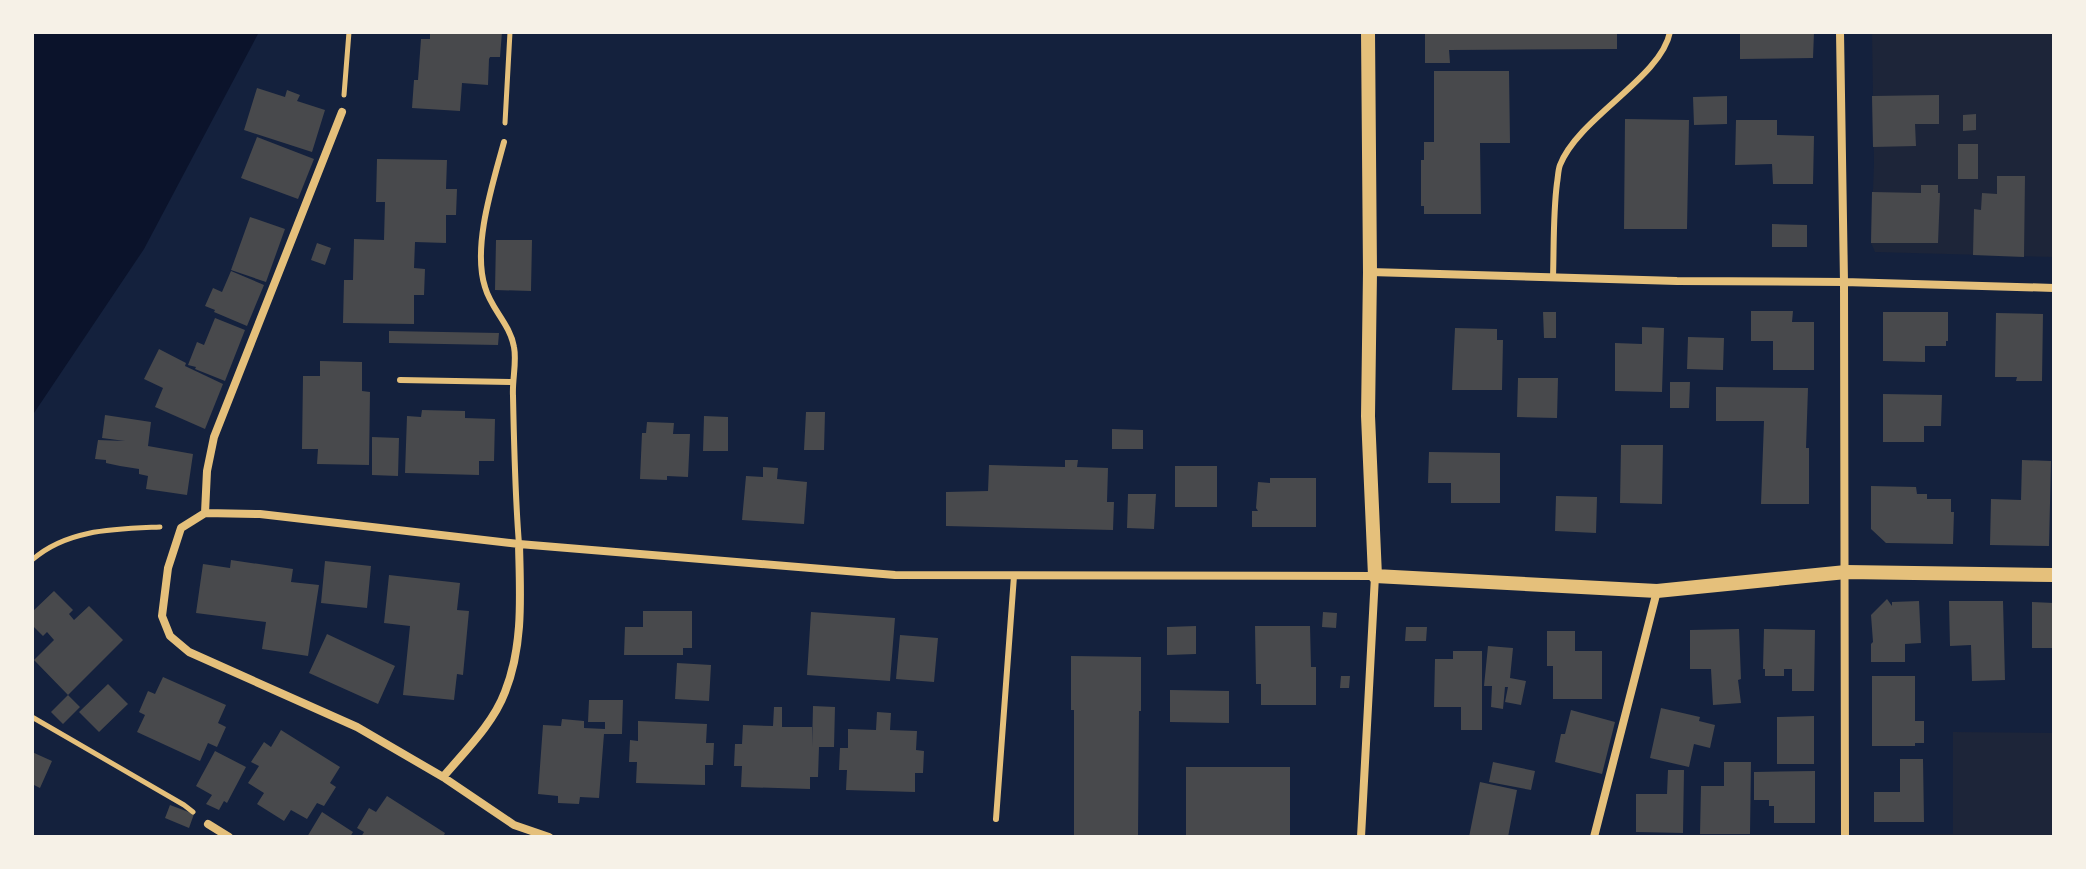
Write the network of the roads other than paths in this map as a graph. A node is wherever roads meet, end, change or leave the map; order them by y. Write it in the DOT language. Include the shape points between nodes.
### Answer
graph roads {
  1 [pos="1368,32"];
  2 [pos="1670,32"];
  3 [pos="1840,32"];
  4 [pos="342,112"];
  5 [pos="504,142"];
  6 [pos="1370,272"];
  7 [pos="1553,277"];
  8 [pos="1844,282"];
  9 [pos="2054,288"];
  10 [pos="400,380"];
  11 [pos="512,382"];
  12 [pos="205,513"];
  13 [pos="519,544"];
  14 [pos="1846,572"];
  15 [pos="2054,575"];
  16 [pos="1014,576"];
  17 [pos="1375,576"];
  18 [pos="1657,591"];
  19 [pos="443,777"];
  20 [pos="996,819"];
  21 [pos="208,824"];
  22 [pos="229,837"];
  23 [pos="549,837"];
  24 [pos="1361,837"];
  25 [pos="1594,837"];
  26 [pos="1845,837"];
  1 -- 6 [label="street"];
  2 -- 7 [label="lane" via="1653,63 1578,137 1560,165"];
  3 -- 8 [label="street"];
  4 -- 12 [label="street" via="214,437"];
  5 -- 11 [label="lane" via="487,205 481,269 488,295 510,330 515,350"];
  6 -- 7 [label="street"];
  6 -- 17 [label="street" via="1368,416"];
  7 -- 8 [label="street"];
  8 -- 9 [label="street"];
  8 -- 14 [label="street"];
  10 -- 11 [label="lane"];
  11 -- 13 [label="lane"];
  12 -- 13 [label="street" via="260,514"];
  12 -- 19 [label="street" via="181,528 168,568 162,616 170,636 189,652 357,727"];
  13 -- 16 [label="street" via="895,575"];
  13 -- 19 [label="street" via="520,626 505,693"];
  14 -- 15 [label="street"];
  14 -- 18 [label="street"];
  14 -- 26 [label="street"];
  16 -- 17 [label="street"];
  16 -- 20 [label="lane"];
  17 -- 18 [label="street"];
  17 -- 24 [label="street"];
  18 -- 25 [label="street"];
  19 -- 23 [label="street" via="514,825"];
  21 -- 22 [label="street"];
}
